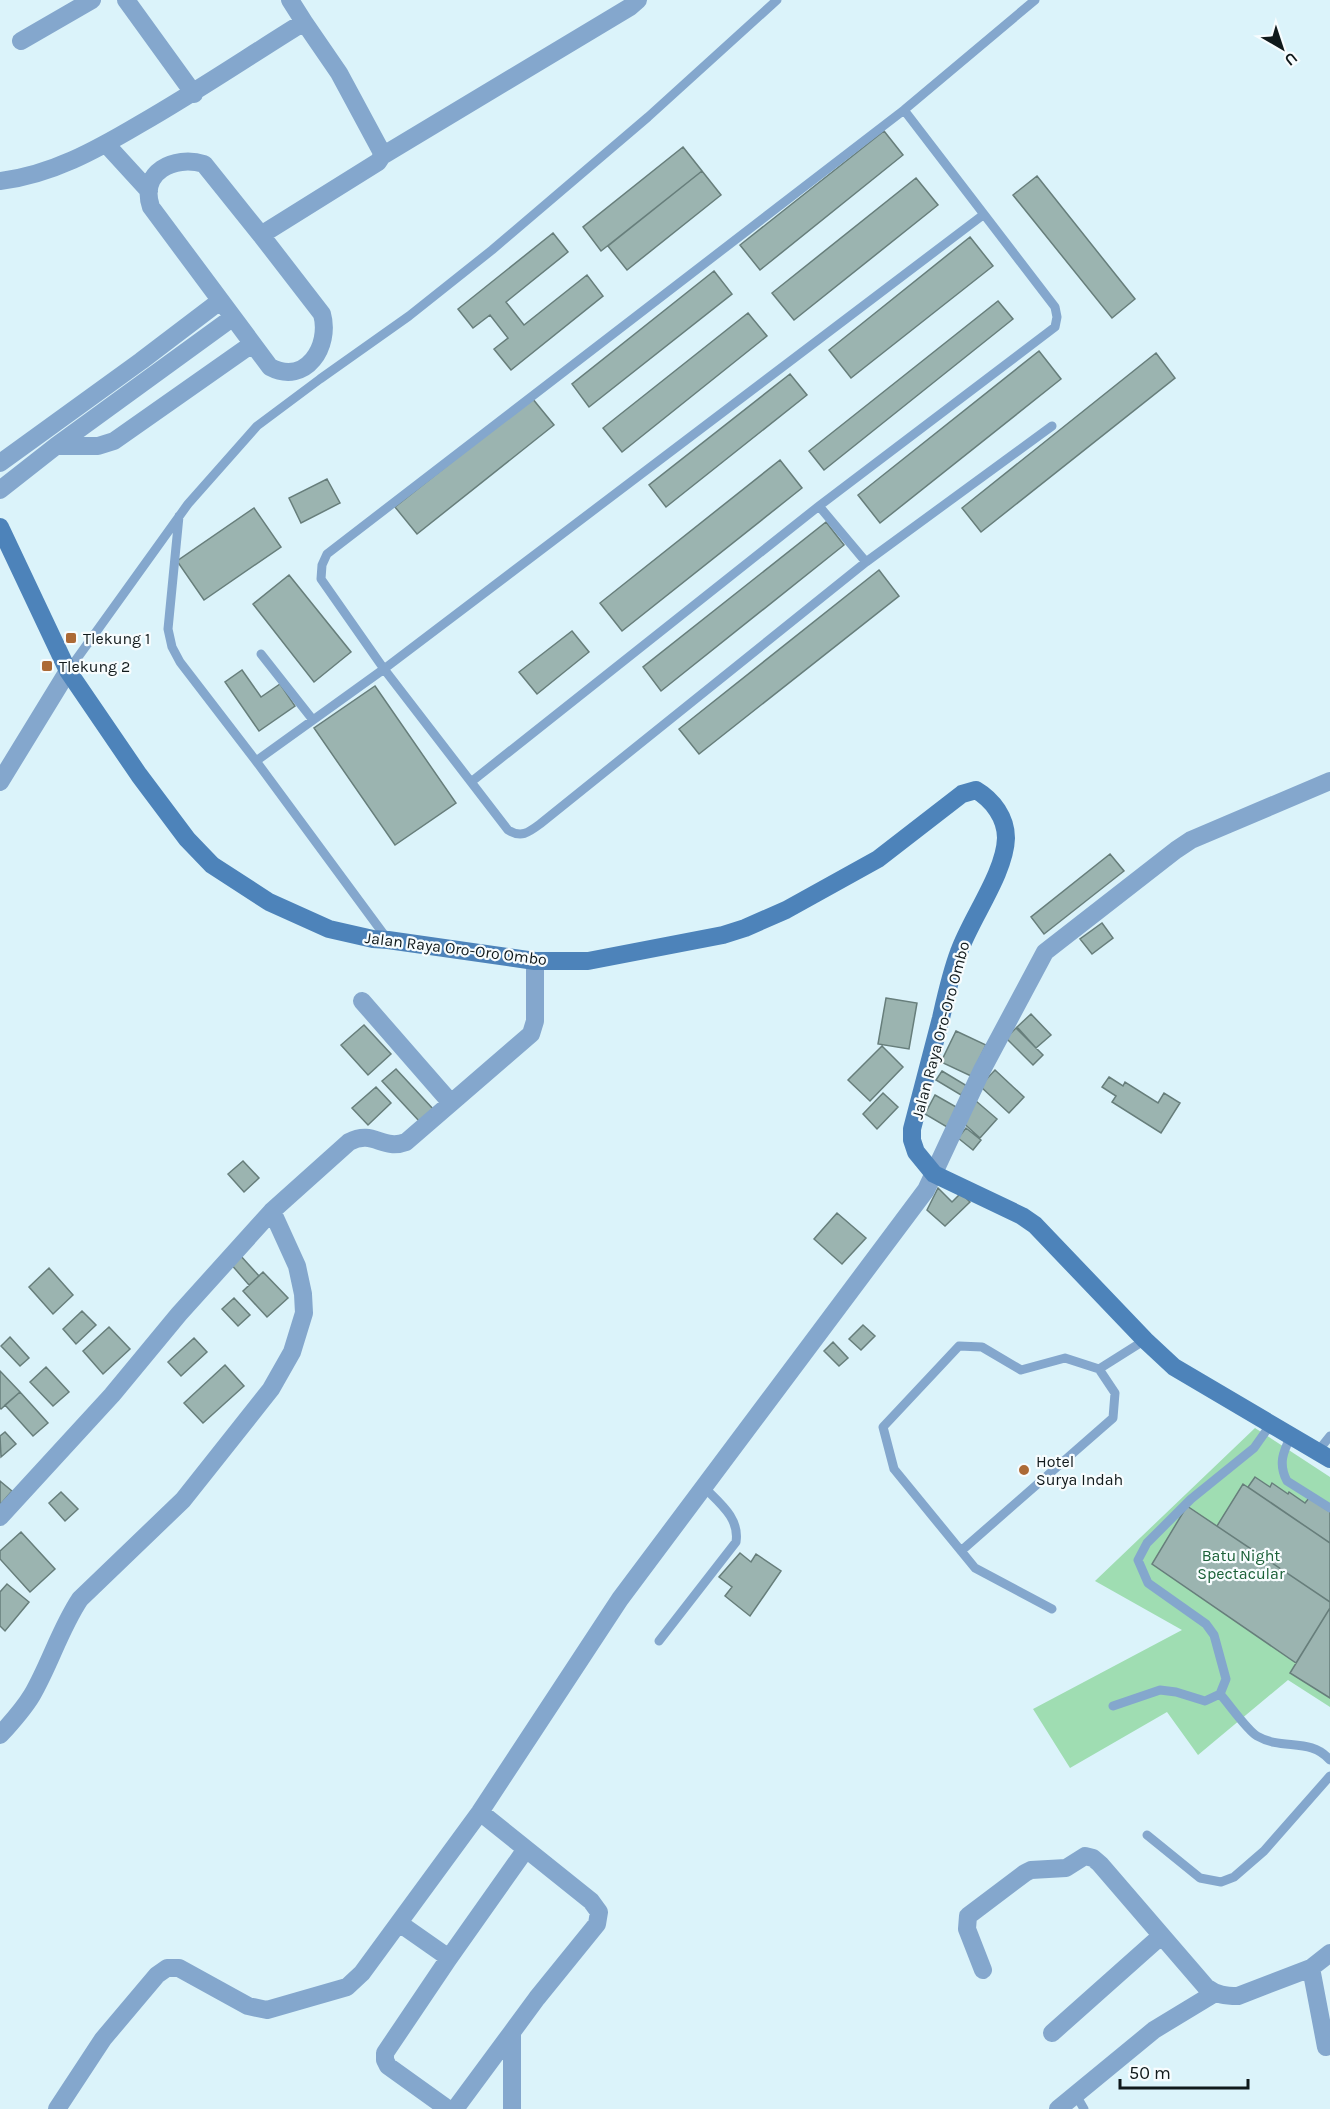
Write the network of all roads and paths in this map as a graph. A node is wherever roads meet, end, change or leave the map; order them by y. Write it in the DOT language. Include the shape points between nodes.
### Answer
graph roads {
  1 [pos="92,0"];
  2 [pos="126,0"];
  3 [pos="290,0"];
  4 [pos="638,0"];
  5 [pos="777,0"];
  6 [pos="1035,0"];
  7 [pos="304,22"];
  8 [pos="21,41"];
  9 [pos="194,94"];
  10 [pos="904,110"];
  11 [pos="106,144"];
  12 [pos="382,156"];
  13 [pos="0,181"];
  14 [pos="149,191"];
  15 [pos="983,214"];
  16 [pos="261,235"];
  17 [pos="220,301"];
  18 [pos="232,318"];
  19 [pos="252,344"];
  20 [pos="1052,426"];
  21 [pos="56,446"];
  22 [pos="0,463"];
  23 [pos="0,490"];
  24 [pos="819,506"];
  25 [pos="180,516"];
  26 [pos="0,527"];
  27 [pos="866,562"];
  28 [pos="261,654"];
  29 [pos="384,669"];
  30 [pos="68,671"];
  31 [pos="313,720"];
  32 [pos="5,758"];
  33 [pos="256,761"];
  34 [pos="1330,781"];
  35 [pos="0,782"];
  36 [pos="471,783"];
  37 [pos="388,940"];
  38 [pos="535,961"];
  39 [pos="362,1001"];
  40 [pos="452,1103"];
  41 [pos="934,1174"];
  42 [pos="272,1211"];
  43 [pos="1144,1340"];
  44 [pos="1099,1369"];
  45 [pos="1271,1424"];
  46 [pos="1291,1436"];
  47 [pos="1330,1436"];
  48 [pos="1324,1455"];
  49 [pos="703,1486"];
  50 [pos="1330,1508"];
  51 [pos="0,1517"];
  52 [pos="961,1551"];
  53 [pos="1052,1609"];
  54 [pos="659,1641"];
  55 [pos="1220,1694"];
  56 [pos="1113,1706"];
  57 [pos="0,1734"];
  58 [pos="1330,1760"];
  59 [pos="1330,1776"];
  60 [pos="480,1812"];
  61 [pos="1147,1835"];
  62 [pos="526,1849"];
  63 [pos="399,1923"];
  64 [pos="1161,1936"];
  65 [pos="1330,1953"];
  66 [pos="449,1958"];
  67 [pos="1311,1968"];
  68 [pos="983,1970"];
  69 [pos="1215,1993"];
  70 [pos="512,2032"];
  71 [pos="1052,2033"];
  72 [pos="1326,2047"];
  73 [pos="1080,2102"];
  74 [pos="57,2109"];
  75 [pos="448,2109"];
  76 [pos="455,2109"];
  77 [pos="512,2109"];
  78 [pos="1058,2109"];
  1 -- 8 [label="street"];
  2 -- 9 [label="street"];
  3 -- 7 [label="street"];
  4 -- 12 [label="street"];
  5 -- 25 [label="lane" via="492,250 409,316 257,426"];
  6 -- 10 [label="lane"];
  7 -- 9 [label="street"];
  7 -- 12 [label="street" via="339,73"];
  9 -- 11 [label="street"];
  10 -- 15 [label="lane"];
  10 -- 29 [label="lane" via="327,554 321,579"];
  11 -- 13 [label="street" via="50,170"];
  11 -- 14 [label="street"];
  12 -- 16 [label="street"];
  14 -- 16 [label="street" via="153,179 173,162 204,164"];
  14 -- 17 [label="street" via="151,207"];
  15 -- 24 [label="lane" via="1055,307 1055,327"];
  15 -- 29 [label="lane"];
  16 -- 19 [label="street" via="322,314 325,336 317,357 295,370 278,371 270,367"];
  17 -- 18 [label="street"];
  17 -- 22 [label="street"];
  18 -- 19 [label="street"];
  18 -- 21 [label="street"];
  19 -- 21 [label="street" via="114,441 98,446"];
  20 -- 27 [label="lane"];
  21 -- 23 [label="street"];
  24 -- 27 [label="lane"];
  24 -- 36 [label="lane"];
  25 -- 30 [label="lane"];
  25 -- 33 [label="lane" via="168,629 172,647"];
  26 -- 30 [label="main road, Jalan Raya Oro-Oro Ombo"];
  27 -- 36 [label="lane" via="528,833 518,835 508,830"];
  28 -- 31 [label="lane"];
  29 -- 31 [label="lane"];
  29 -- 36 [label="lane"];
  30 -- 32 [label="street"];
  30 -- 37 [label="main road, Jalan Raya Oro-Oro Ombo" via="139,775 212,865 269,902 328,929"];
  31 -- 33 [label="lane"];
  32 -- 35 [label="street"];
  33 -- 37 [label="lane"];
  34 -- 41 [label="street" via="1191,840 1050,946 982,1070"];
  37 -- 38 [label="main road, Jalan Raya Oro-Oro Ombo"];
  38 -- 40 [label="street" via="535,1021 531,1034"];
  38 -- 41 [label="main road, Jalan Raya Oro-Oro Ombo" via="588,961 746,928 878,859 962,794 976,790 998,812 1005,827 1005,847 954,966 912,1129 916,1152"];
  39 -- 40 [label="street"];
  40 -- 42 [label="street" via="406,1142 391,1145 367,1136 349,1142"];
  41 -- 43 [label="main road, Jalan Raya Oro-Oro Ombo" via="1035,1225"];
  41 -- 49 [label="street" via="926,1190"];
  42 -- 51 [label="street"];
  42 -- 57 [label="street" via="297,1266 303,1293 304,1313 292,1352 271,1389 183,1500 80,1599 33,1693 21,1713"];
  43 -- 44 [label="lane"];
  43 -- 45 [label="main road, Jalan Raya Oro-Oro Ombo" via="1174,1367"];
  44 -- 52 [label="lane" via="1115,1393 1113,1418"];
  44 -- 52 [label="lane" via="1065,1358 1021,1370 982,1347 959,1346 883,1427 894,1469"];
  45 -- 46 [label="main road, Jalan Raya Oro-Oro Ombo"];
  45 -- 55 [label="lane" via="1254,1448 1191,1499 1147,1543 1138,1560 1148,1582 1206,1624 1214,1635 1226,1679"];
  46 -- 48 [label="main road, Jalan Raya Oro-Oro Ombo"];
  46 -- 50 [label="lane" via="1281,1464 1287,1481"];
  47 -- 48 [label="lane"];
  49 -- 54 [label="lane" via="734,1520 736,1542"];
  49 -- 60 [label="street" via="620,1599"];
  52 -- 53 [label="lane" via="975,1568"];
  55 -- 56 [label="lane" via="1205,1701 1160,1690"];
  55 -- 58 [label="lane" via="1256,1736 1279,1744 1315,1747"];
  59 -- 61 [label="lane" via="1264,1851 1234,1877 1221,1882 1200,1878"];
  60 -- 62 [label="street"];
  60 -- 63 [label="street"];
  62 -- 66 [label="street"];
  62 -- 70 [label="street" via="591,1901 599,1918"];
  63 -- 66 [label="street"];
  63 -- 74 [label="street" via="347,1987 267,2010 248,2006 179,1968 167,1968 103,2039"];
  64 -- 68 [label="street" via="1100,1864 1085,1856 1066,1868 1025,1873 968,1916 967,1929"];
  64 -- 69 [label="street"];
  64 -- 71 [label="street"];
  65 -- 67 [label="street"];
  66 -- 75 [label="street" via="385,2053 391,2068"];
  67 -- 69 [label="street" via="1238,1996"];
  67 -- 72 [label="street"];
  69 -- 73 [label="street" via="1154,2030"];
  70 -- 76 [label="street"];
  70 -- 77 [label="street"];
  73 -- 78 [label="street"];
}
